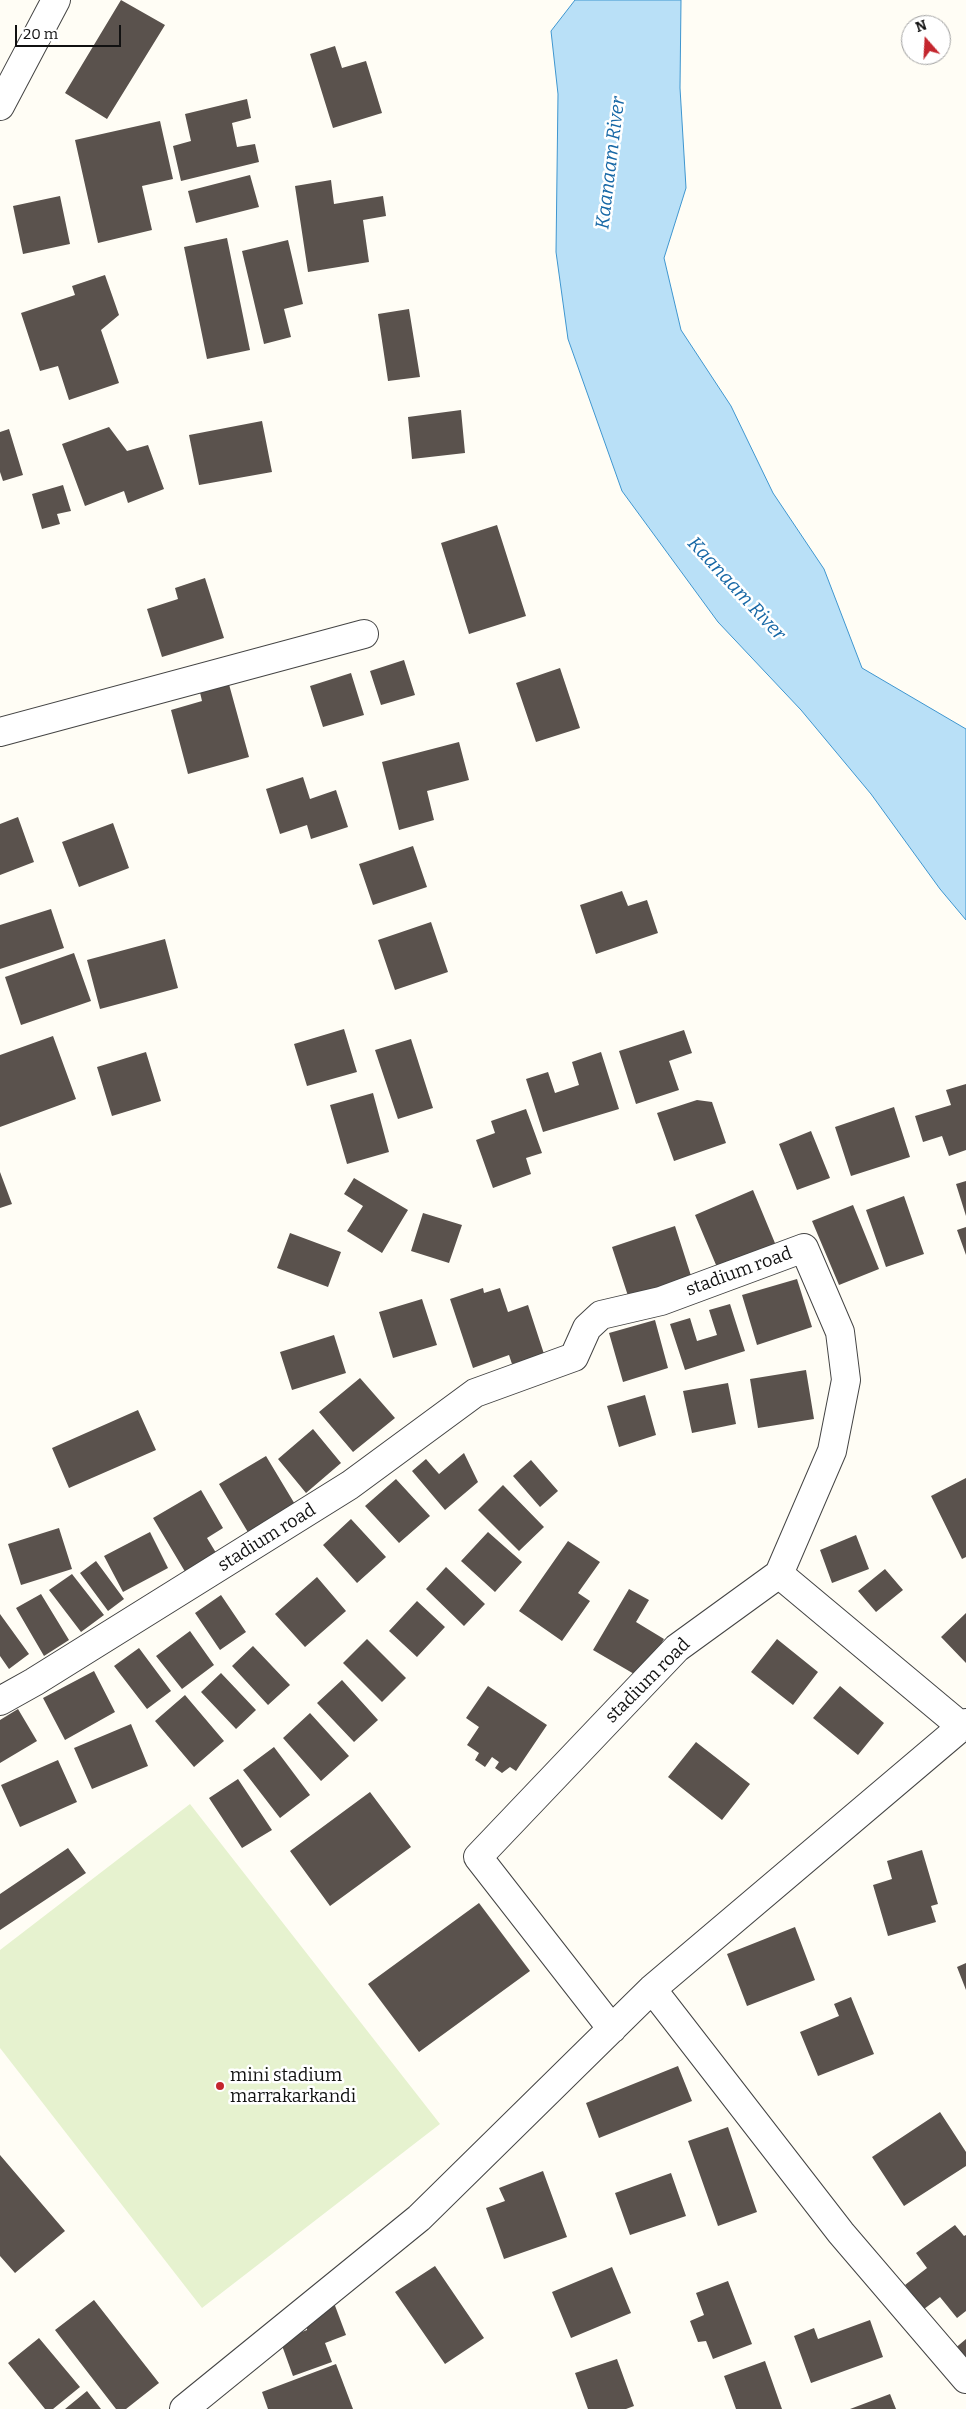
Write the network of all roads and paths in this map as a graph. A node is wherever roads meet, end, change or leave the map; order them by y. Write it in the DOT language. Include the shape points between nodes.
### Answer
graph roads {
  1 [pos="56,0"];
  2 [pos="0,106"];
  3 [pos="364,634"];
  4 [pos="0,732"];
  5 [pos="779,1574"];
  6 [pos="0,1701"];
  7 [pos="964,1725"];
  8 [pos="652,1989"];
  9 [pos="612,2028"];
  10 [pos="966,2379"];
  11 [pos="184,2409"];
  1 -- 2 [label="street"];
  3 -- 4 [label="street"];
  5 -- 6 [label="street, stadium road" via="832,1452 846,1380 840,1332 804,1248 661,1301 601,1315 587,1328 574,1357 475,1393 350,1485"];
  5 -- 7 [label="street"];
  5 -- 9 [label="street, stadium road" via="677,1648 478,1857"];
  7 -- 8 [label="street"];
  8 -- 9 [label="street"];
  8 -- 10 [label="street" via="841,2233"];
  9 -- 11 [label="street" via="419,2218"];
}
